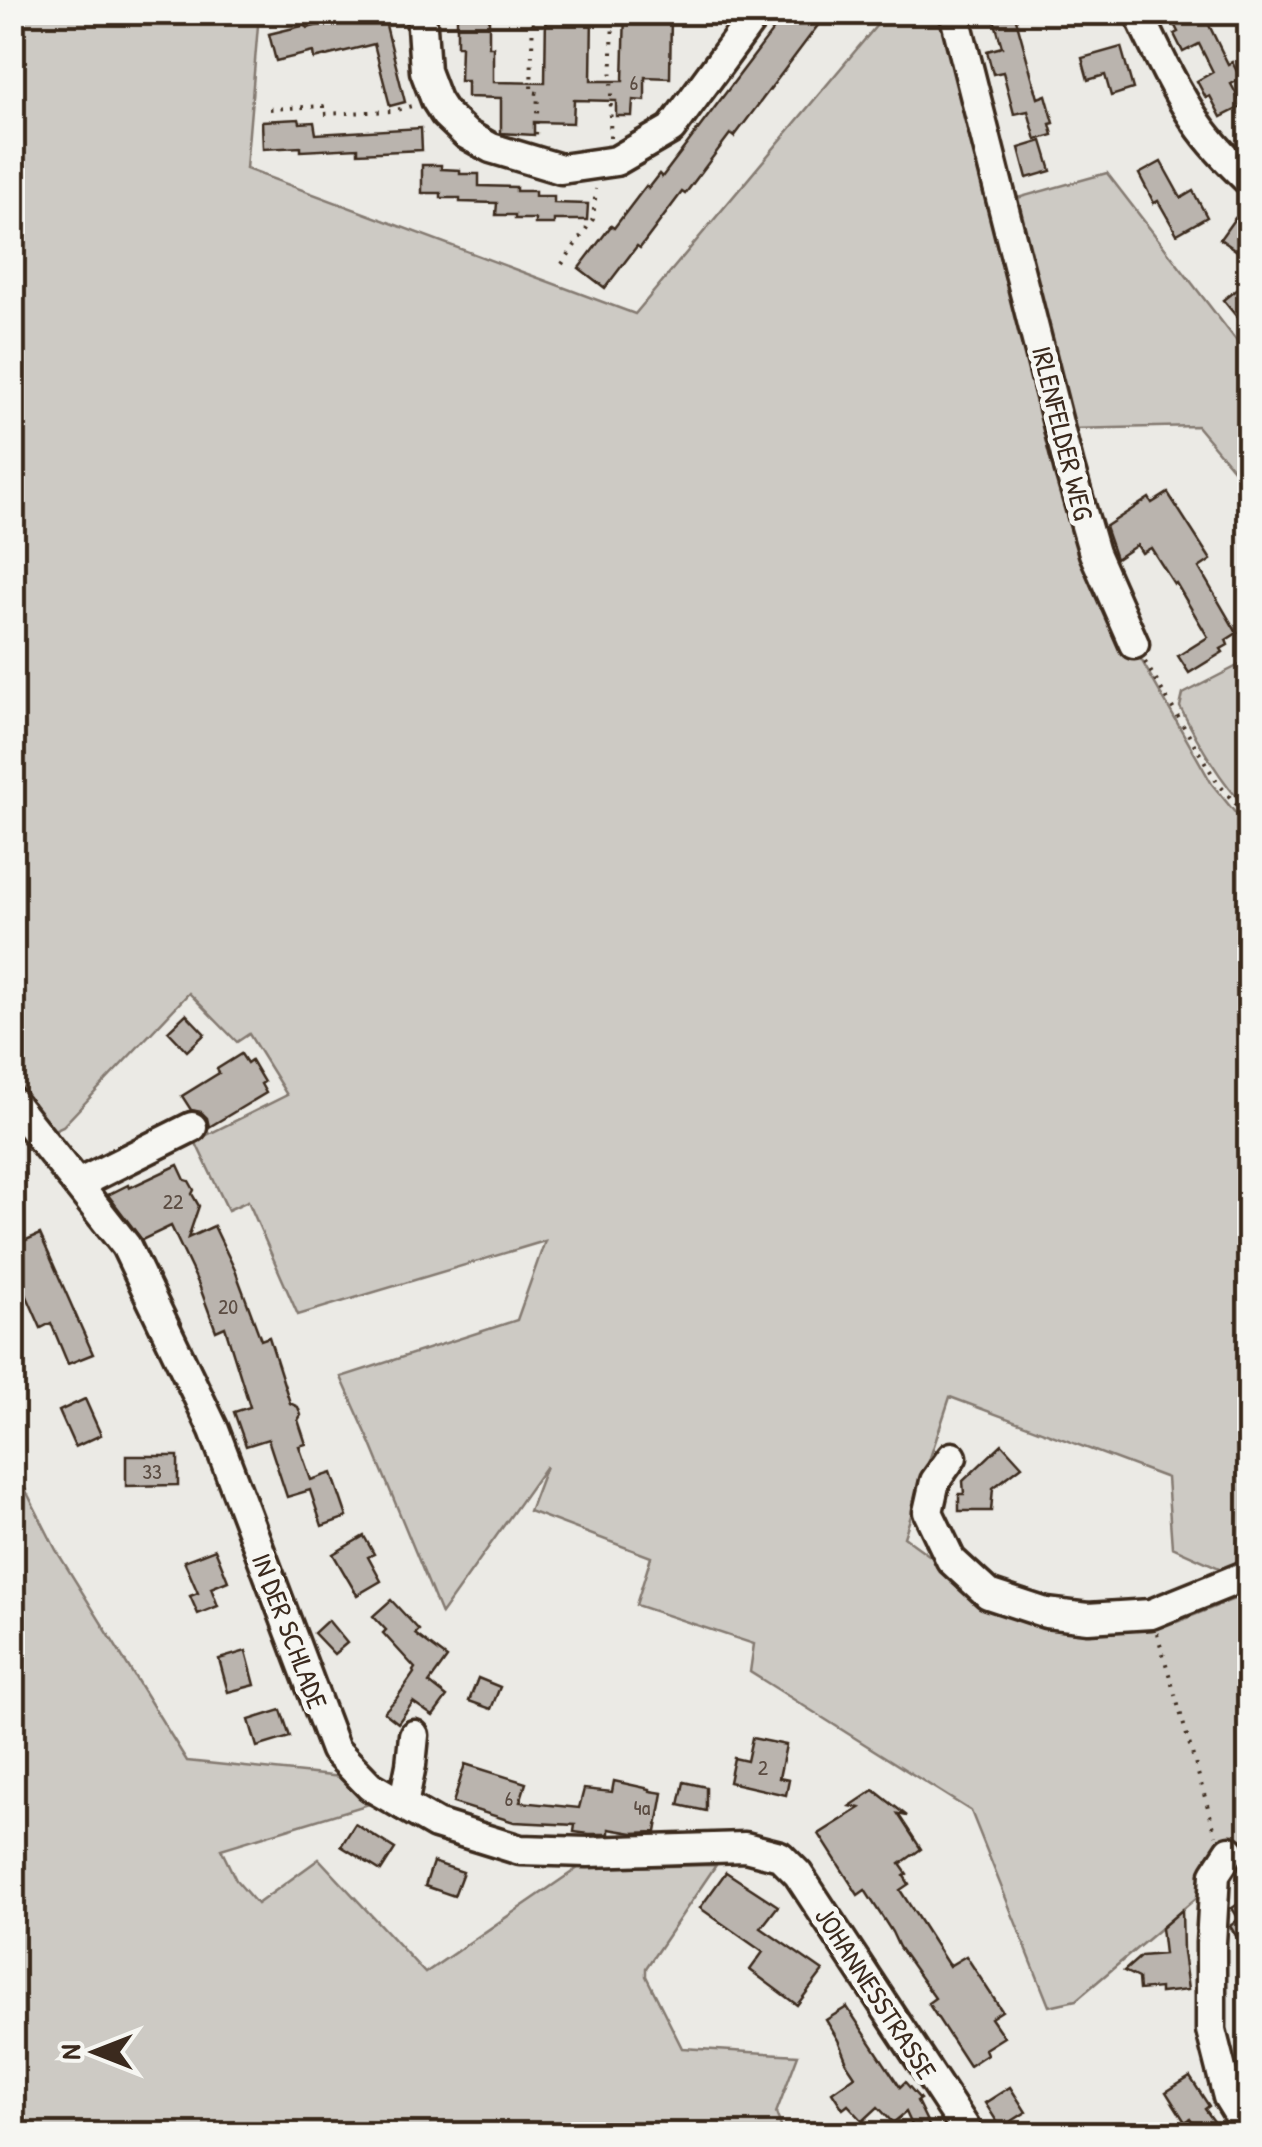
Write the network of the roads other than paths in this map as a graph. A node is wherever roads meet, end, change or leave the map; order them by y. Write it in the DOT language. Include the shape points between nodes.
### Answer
graph roads {
  1 [pos="422,12"];
  2 [pos="758,12"];
  3 [pos="954,12"];
  4 [pos="1138,12"];
  5 [pos="1250,182"];
  6 [pos="1134,644"];
  7 [pos="12,1102"];
  8 [pos="192,1127"];
  9 [pos="78,1184"];
  10 [pos="952,1457"];
  11 [pos="1250,1574"];
  12 [pos="414,1734"];
  13 [pos="403,1805"];
  14 [pos="1230,1851"];
  15 [pos="780,1856"];
  16 [pos="969,2134"];
  17 [pos="1250,2134"];
  1 -- 2 [label="street" via="425,70 445,114 492,148 561,169 616,161 671,129"];
  3 -- 6 [label="street, IRLENFELDER WEG" via="1079,501"];
  4 -- 5 [label="street" via="1197,123"];
  7 -- 9 [label="street, IN DER SCHLADE"];
  8 -- 9 [label="street"];
  9 -- 13 [label="street, IN DER SCHLADE" via="126,1246 214,1430 335,1750 370,1786"];
  10 -- 11 [label="street" via="935,1481 928,1512 950,1560 988,1594 1046,1613 1151,1614"];
  12 -- 13 [label="street"];
  13 -- 15 [label="street, IN DER SCHLADE" via="436,1824 520,1850 745,1846"];
  14 -- 17 [label="street" via="1216,1874 1211,2030 1228,2097"];
  15 -- 16 [label="street, JOHANNESSTRASSE"];
}
